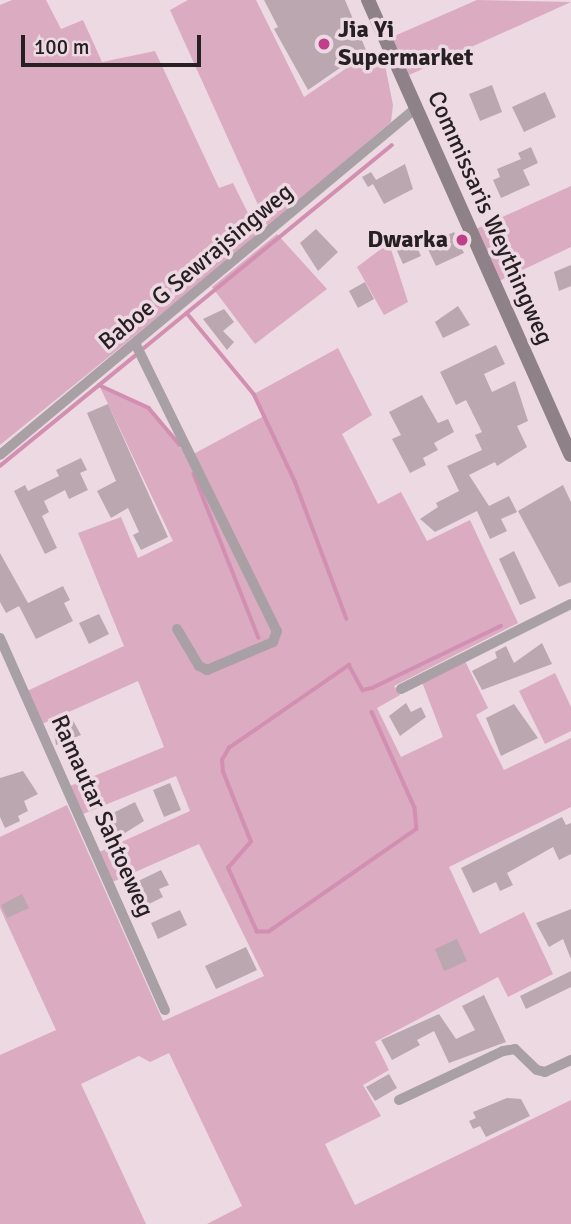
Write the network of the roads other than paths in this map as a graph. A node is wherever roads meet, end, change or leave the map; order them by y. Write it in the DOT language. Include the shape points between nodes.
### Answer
graph roads {
  1 [pos="368,0"];
  2 [pos="416,108"];
  3 [pos="136,345"];
  4 [pos="0,455"];
  5 [pos="571,456"];
  6 [pos="571,604"];
  7 [pos="177,629"];
  8 [pos="0,638"];
  9 [pos="401,689"];
  10 [pos="165,1010"];
  11 [pos="571,1060"];
  12 [pos="399,1100"];
  1 -- 2 [label="main road, Commissaris Weythingweg"];
  2 -- 3 [label="street, Baboe G Sewrajsingweg"];
  2 -- 5 [label="main road, Commissaris Weythingweg"];
  3 -- 4 [label="street, Baboe G Sewrajsingweg"];
  3 -- 7 [label="street" via="277,631 272,642 207,670 199,666"];
  6 -- 9 [label="street"];
  8 -- 10 [label="street, Ramautar Sahtoeweg"];
  11 -- 12 [label="street" via="545,1072 515,1049 503,1051"];
}
